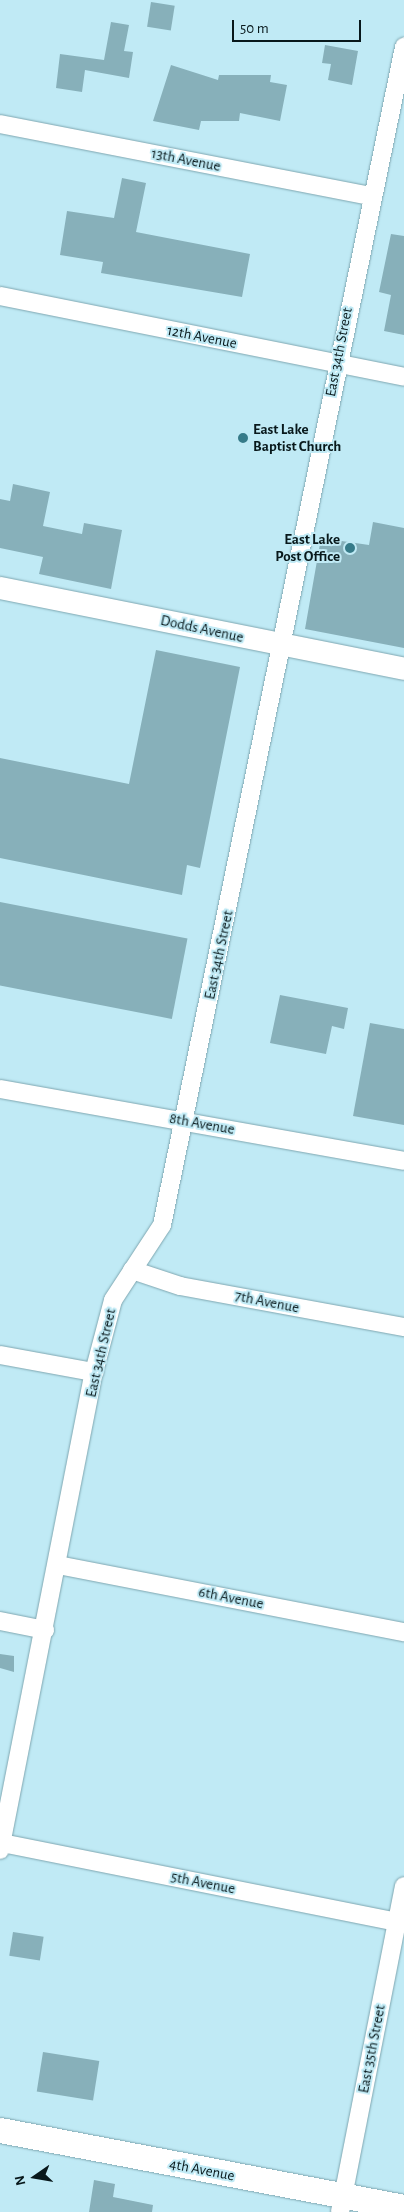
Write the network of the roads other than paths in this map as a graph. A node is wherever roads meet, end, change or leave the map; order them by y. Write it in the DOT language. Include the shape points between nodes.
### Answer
graph roads {
  1 [pos="404,46"];
  2 [pos="401,82"];
  3 [pos="0,124"];
  4 [pos="371,196"];
  5 [pos="0,296"];
  6 [pos="336,364"];
  7 [pos="404,377"];
  8 [pos="0,588"];
  9 [pos="284,646"];
  10 [pos="404,669"];
  11 [pos="0,1089"];
  12 [pos="185,1120"];
  13 [pos="404,1161"];
  14 [pos="132,1270"];
  15 [pos="404,1328"];
  16 [pos="0,1355"];
  17 [pos="94,1372"];
  18 [pos="58,1565"];
  19 [pos="0,1621"];
  20 [pos="45,1630"];
  21 [pos="404,1632"];
  22 [pos="1,1847"];
  23 [pos="404,1886"];
  24 [pos="400,1922"];
  25 [pos="0,2130"];
  26 [pos="342,2205"];
  27 [pos="404,2207"];
  1 -- 2 [label="street, East 34th Street"];
  2 -- 4 [label="street, East 34th Street"];
  3 -- 4 [label="street, 13th Avenue"];
  4 -- 6 [label="street, East 34th Street"];
  5 -- 6 [label="street, 12th Avenue"];
  6 -- 7 [label="street, 12th Avenue"];
  6 -- 9 [label="street, East 34th Street"];
  8 -- 9 [label="street, Dodds Avenue"];
  9 -- 10 [label="street, Dodds Avenue"];
  9 -- 12 [label="street, East 34th Street"];
  11 -- 12 [label="street, 8th Avenue"];
  12 -- 13 [label="street, 8th Avenue"];
  12 -- 14 [label="street, East 34th Street" via="162,1225"];
  14 -- 15 [label="street, 7th Avenue" via="180,1286"];
  14 -- 17 [label="street, East 34th Street" via="114,1300"];
  16 -- 17 [label="street"];
  17 -- 18 [label="street, East 34th Street"];
  18 -- 20 [label="street, East 34th Street"];
  18 -- 21 [label="street, 6th Avenue"];
  19 -- 20 [label="street"];
  20 -- 22 [label="street, East 34th Street"];
  22 -- 24 [label="street, 5th Avenue"];
  23 -- 24 [label="street, East 35th Street"];
  24 -- 26 [label="street, East 35th Street"];
  25 -- 26 [label="main road, 4th Avenue"];
  26 -- 27 [label="main road, 4th Avenue"];
}
